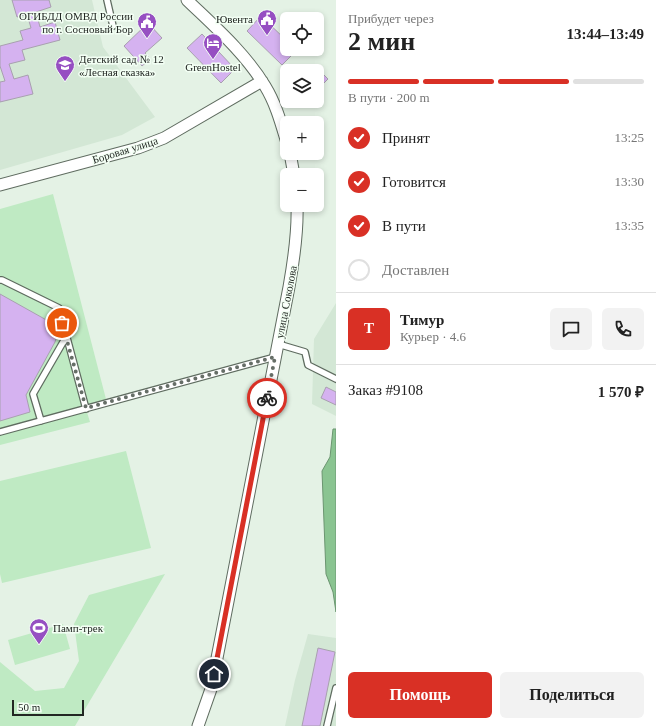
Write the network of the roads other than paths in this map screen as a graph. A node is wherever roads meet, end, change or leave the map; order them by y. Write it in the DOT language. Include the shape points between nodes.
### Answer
graph roads {
  1 [pos="107,0"];
  2 [pos="187,0"];
  3 [pos="113,26"];
  4 [pos="262,81"];
  5 [pos="280,119"];
  6 [pos="0,185"];
  7 [pos="296,212"];
  8 [pos="0,280"];
  9 [pos="66,337"];
  10 [pos="278,344"];
  11 [pos="275,357"];
  12 [pos="336,379"];
  13 [pos="86,408"];
  14 [pos="41,421"];
  15 [pos="0,432"];
  16 [pos="336,688"];
  17 [pos="198,726"];
  18 [pos="327,726"];
  1 -- 3 [label="lane"];
  2 -- 4 [label="street" via="243,55"];
  4 -- 5 [label="street"];
  4 -- 6 [label="street, Боровая улица" via="164,138 138,148"];
  7 -- 10 [label="street, улица Соколова" via="295,251"];
  8 -- 9 [label="lane" via="59,308"];
  9 -- 13 [label="lane"];
  9 -- 14 [label="lane" via="33,394"];
  10 -- 11 [label="street, улица Соколова"];
  10 -- 12 [label="lane" via="305,352 308,365"];
  11 -- 13 [label="lane"];
  11 -- 17 [label="street, улица Соколова" via="211,689"];
  13 -- 14 [label="lane"];
  14 -- 15 [label="lane"];
  16 -- 18 [label="lane"];
}
